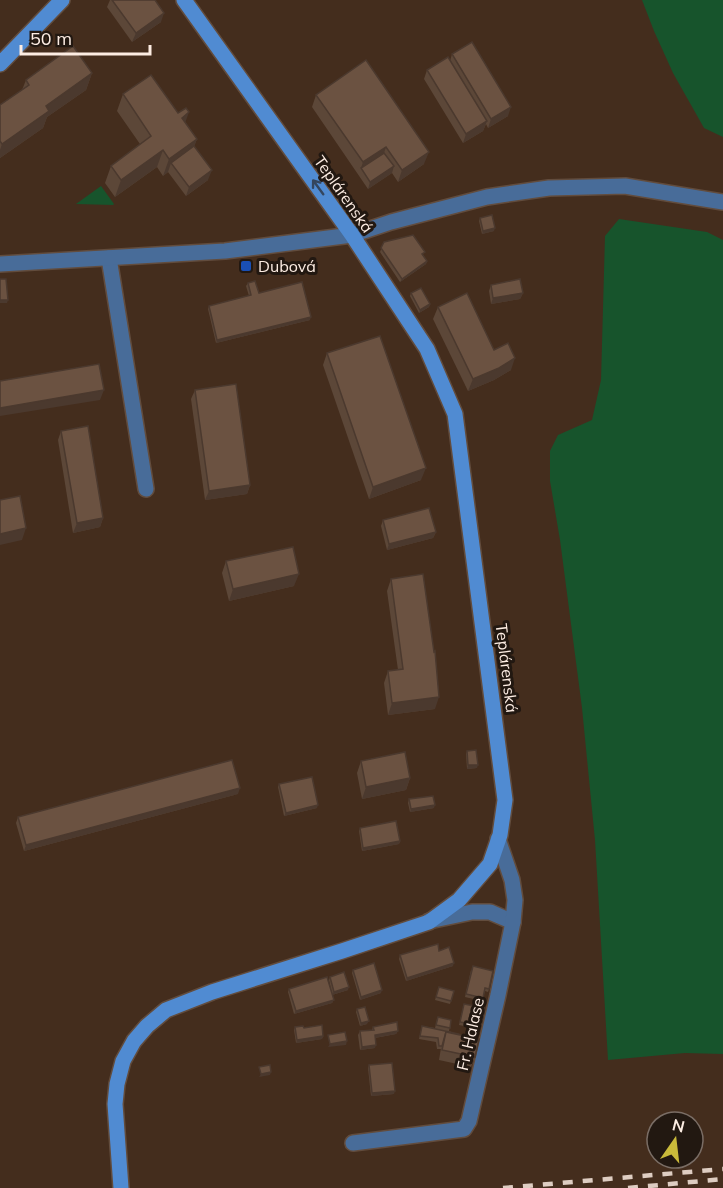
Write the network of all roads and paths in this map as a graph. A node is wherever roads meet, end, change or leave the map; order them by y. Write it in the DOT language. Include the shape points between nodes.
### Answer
graph roads {
  1 [pos="62,0"];
  2 [pos="184,0"];
  3 [pos="0,64"];
  4 [pos="723,202"];
  5 [pos="352,235"];
  6 [pos="109,258"];
  7 [pos="0,264"];
  8 [pos="146,489"];
  9 [pos="498,839"];
  10 [pos="429,922"];
  11 [pos="513,922"];
  12 [pos="353,1143"];
  13 [pos="121,1188"];
  1 -- 3 [label="street"];
  5 -- 2 [label="street, Teplárenská, one-way"];
  4 -- 5 [label="street" via="625,186 549,188 487,197"];
  5 -- 6 [label="street" via="225,251"];
  5 -- 9 [label="street, Teplárenská" via="427,349 455,414 505,800"];
  6 -- 7 [label="street"];
  6 -- 8 [label="street"];
  9 -- 10 [label="street, Teplárenská" via="490,864 459,900"];
  9 -- 11 [label="street" via="512,880"];
  10 -- 11 [label="street" via="472,912 490,912"];
  10 -- 13 [label="street, Teplárenská" via="212,992 166,1010 147,1026 123,1061 117,1084"];
  11 -- 12 [label="street, Fr. Halase" via="469,1121 464,1129"];
}
